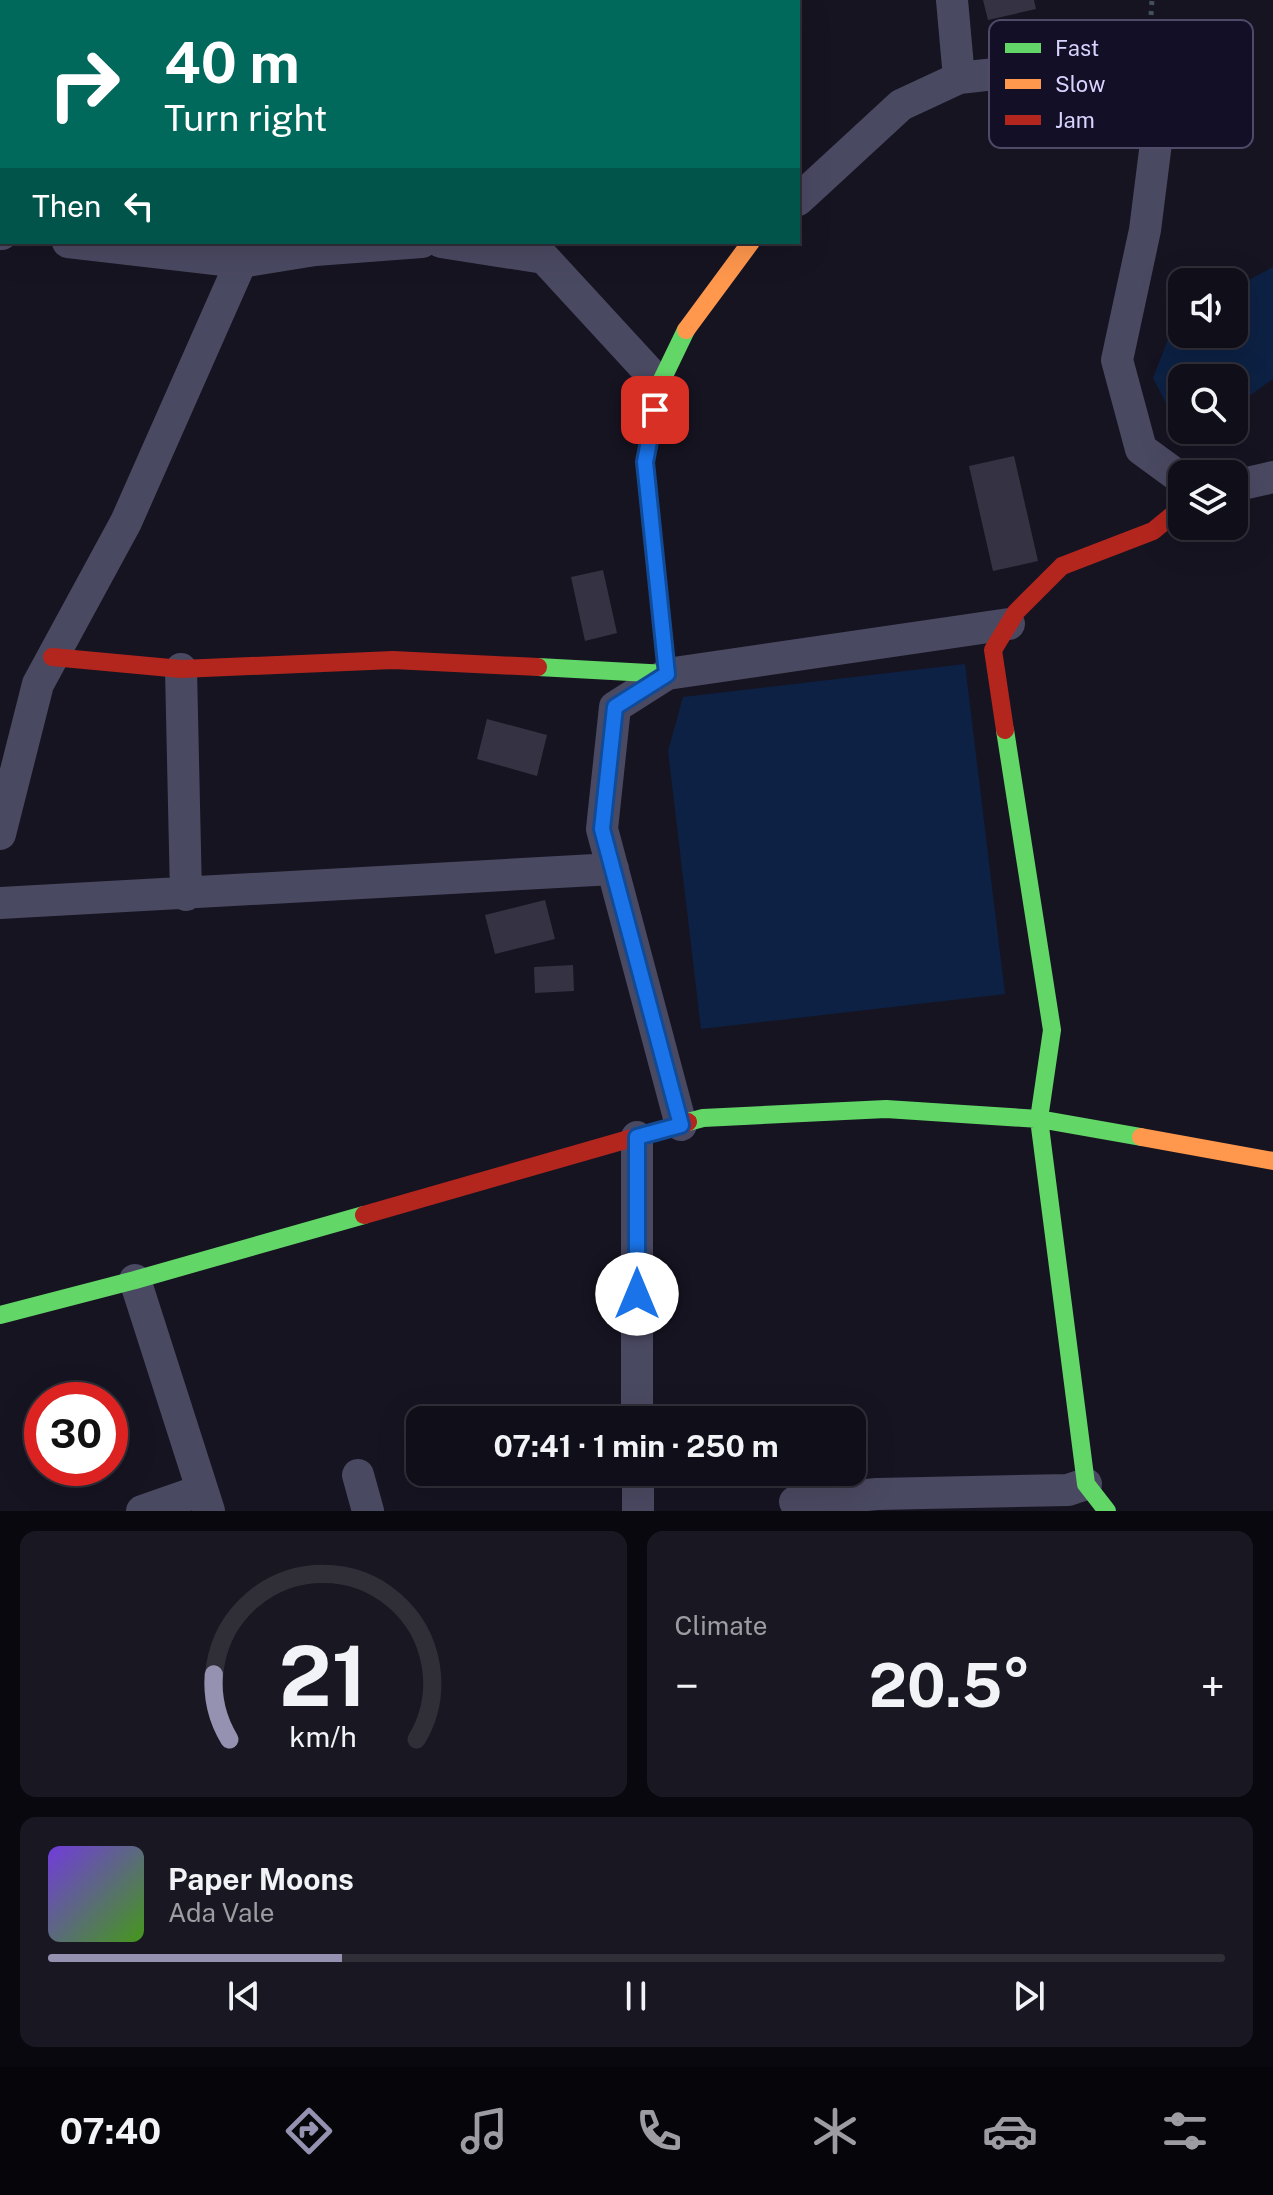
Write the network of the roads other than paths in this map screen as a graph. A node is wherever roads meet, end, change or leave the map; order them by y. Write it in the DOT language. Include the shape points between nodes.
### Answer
graph roads {
  1 [pos="952,0"];
  2 [pos="989,75"];
  3 [pos="959,78"];
  4 [pos="1155,148"];
  5 [pos="800,198"];
  6 [pos="85,244"];
  7 [pos="395,244"];
  8 [pos="454,244"];
  9 [pos="750,244"];
  10 [pos="241,262"];
  11 [pos="660,384"];
  12 [pos="1168,469"];
  13 [pos="1273,477"];
  14 [pos="1248,483"];
  15 [pos="1168,519"];
  16 [pos="1009,624"];
  17 [pos="52,657"];
  18 [pos="181,669"];
  19 [pos="667,674"];
  20 [pos="0,834"];
  21 [pos="613,869"];
  22 [pos="186,895"];
  23 [pos="0,903"];
  24 [pos="1039,1119"];
  25 [pos="681,1125"];
  26 [pos="637,1137"];
  27 [pos="1273,1161"];
  28 [pos="135,1280"];
  29 [pos="0,1315"];
  30 [pos="637,1406"];
  31 [pos="358,1475"];
  32 [pos="1086,1484"];
  33 [pos="638,1486"];
  34 [pos="206,1500"];
  35 [pos="795,1502"];
  36 [pos="142,1511"];
  37 [pos="368,1511"];
  38 [pos="638,1511"];
  39 [pos="1107,1511"];
  1 -- 3 [label="street"];
  2 -- 3 [label="street"];
  3 -- 5 [label="street" via="901,105"];
  4 -- 12 [label="street" via="1145,230 1117,360 1141,449"];
  6 -- 10 [label="street"];
  7 -- 10 [label="street"];
  8 -- 11 [label="street" via="544,258"];
  9 -- 11 [label="street" via="685,331"];
  10 -- 17 [label="street" via="126,522"];
  11 -- 19 [label="street" via="645,462"];
  13 -- 14 [label="street"];
  15 -- 16 [label="street" via="1153,531 1062,566"];
  16 -- 19 [label="street"];
  16 -- 24 [label="street" via="993,650 1052,1030"];
  17 -- 18 [label="street"];
  17 -- 20 [label="street" via="38,684"];
  18 -- 19 [label="street" via="393,660"];
  18 -- 22 [label="street"];
  19 -- 21 [label="street" via="615,707 602,829"];
  21 -- 22 [label="street"];
  21 -- 25 [label="street"];
  22 -- 23 [label="street"];
  24 -- 25 [label="street" via="886,1109 703,1118"];
  24 -- 27 [label="street"];
  24 -- 32 [label="street"];
  25 -- 26 [label="street"];
  26 -- 28 [label="street"];
  26 -- 30 [label="street"];
  28 -- 29 [label="street"];
  28 -- 34 [label="street"];
  31 -- 37 [label="street"];
  32 -- 35 [label="street" via="1068,1490 877,1494"];
  32 -- 39 [label="street"];
  33 -- 38 [label="street"];
  34 -- 36 [label="street"];
}
